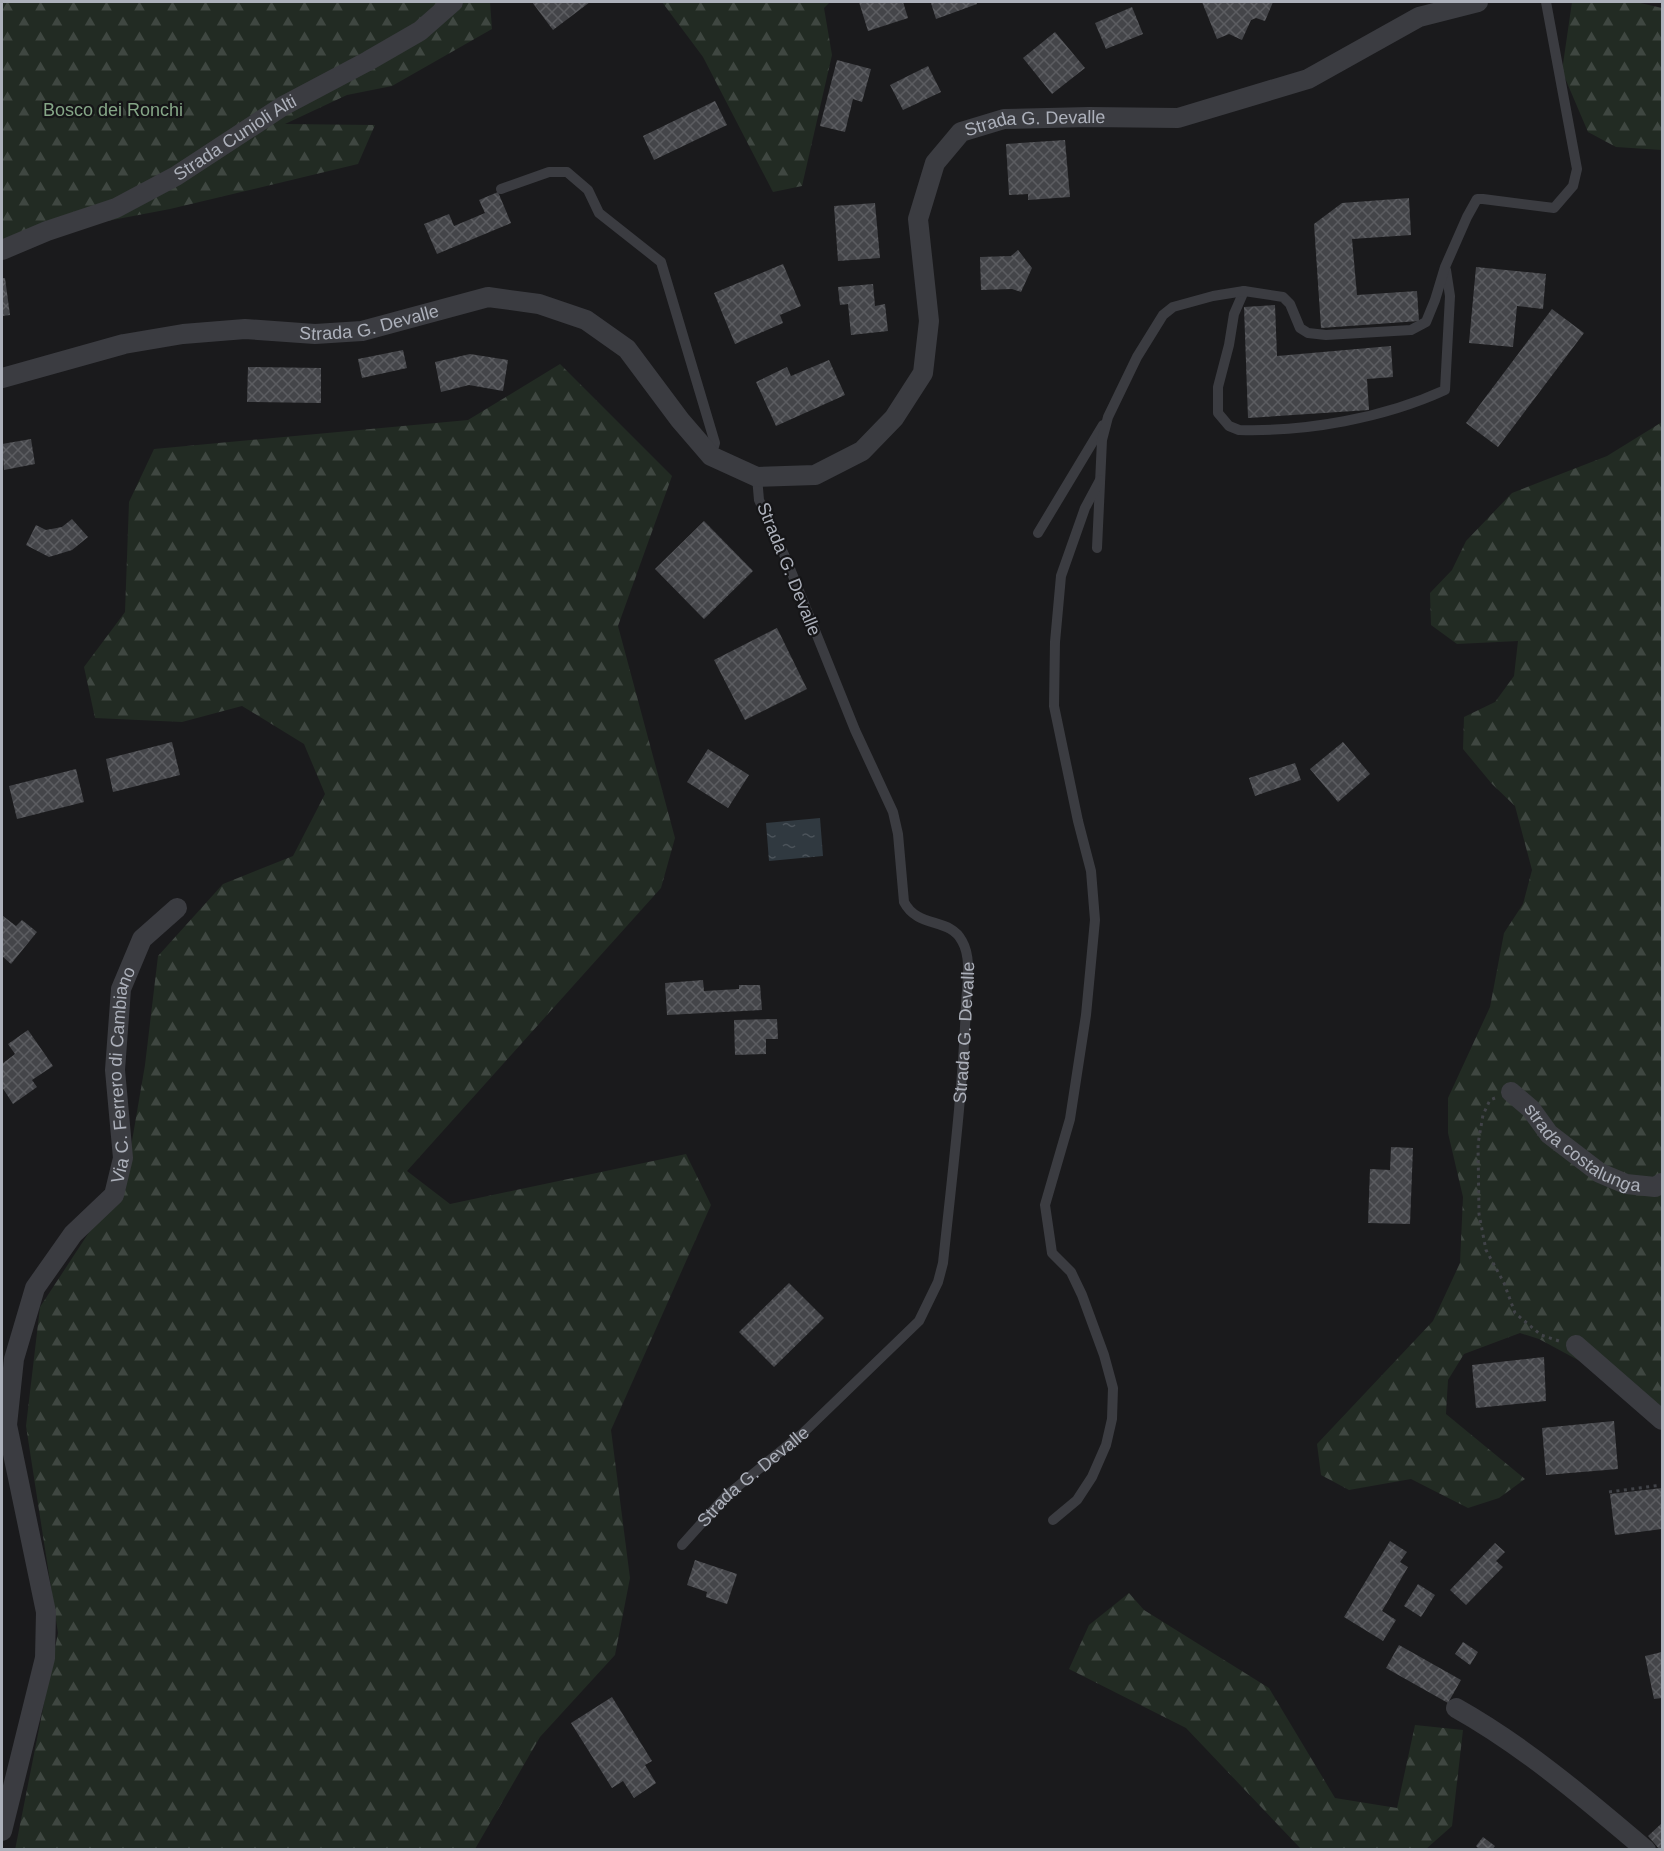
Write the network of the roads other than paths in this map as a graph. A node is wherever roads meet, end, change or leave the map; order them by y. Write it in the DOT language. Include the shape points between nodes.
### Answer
graph roads {
  1 [pos="453,2"];
  2 [pos="1478,2"];
  3 [pos="1546,2"];
  4 [pos="501,189"];
  5 [pos="2,250"];
  6 [pos="1445,267"];
  7 [pos="1244,291"];
  8 [pos="2,378"];
  9 [pos="1108,417"];
  10 [pos="711,456"];
  11 [pos="757,477"];
  12 [pos="1100,480"];
  13 [pos="1038,533"];
  14 [pos="1097,548"];
  15 [pos="177,908"];
  16 [pos="1511,1092"];
  17 [pos="1662,1183"];
  18 [pos="1576,1345"];
  19 [pos="1662,1420"];
  20 [pos="1053,1520"];
  21 [pos="682,1545"];
  22 [pos="1456,1708"];
  23 [pos="2,1831"];
  24 [pos="1646,1850"];
  1 -- 5 [label="street, Strada Cunioli Alti" via="420,31 283,106 176,176 116,208"];
  2 -- 11 [label="street, Strada G. Devalle" via="1419,17 1308,79 1178,118 1004,119 961,132 935,163 918,219 930,321 923,373 894,418 862,451 815,475"];
  3 -- 6 [label="lane" via="1577,169 1573,186 1554,208 1477,199"];
  4 -- 10 [label="lane" via="549,172 567,172 588,190 599,213 661,262 715,443"];
  6 -- 7 [label="lane" via="1426,322 1411,330 1326,336 1308,333 1300,328 1283,297"];
  6 -- 7 [label="lane" via="1450,296 1445,390 1372,415 1319,425 1239,429 1229,426 1218,413 1218,387 1234,314"];
  7 -- 9 [label="lane" via="1173,307 1163,315"];
  8 -- 10 [label="street, Strada G. Devalle" via="124,344 183,334 245,329 315,334 362,331 488,297 539,304 586,320 627,349"];
  9 -- 12 [label="lane" via="1102,440"];
  9 -- 13 [label="lane"];
  10 -- 11 [label="street, Strada G. Devalle"];
  11 -- 21 [label="lane, Strada G. Devalle" via="759,500 893,812 904,902 917,918 953,930 966,949 964,1048 943,1263 919,1322 803,1433 726,1496"];
  12 -- 14 [label="lane"];
  12 -- 20 [label="lane" via="1085,508 1061,576 1055,642 1054,706 1091,871 1095,920 1070,1119 1045,1205 1052,1253 1071,1272 1104,1355 1113,1388 1112,1419 1092,1477 1077,1500"];
  15 -- 23 [label="street, Via C. Ferrero di Cambiano" via="142,939 121,989 116,1070 123,1158 114,1196 72,1234 35,1288 14,1359 7,1425 46,1612 45,1658"];
  16 -- 17 [label="street, strada costalunga" via="1531,1109 1549,1134 1600,1173 1626,1184"];
  18 -- 19 [label="street"];
  22 -- 24 [label="street" via="1517,1746"];
}
